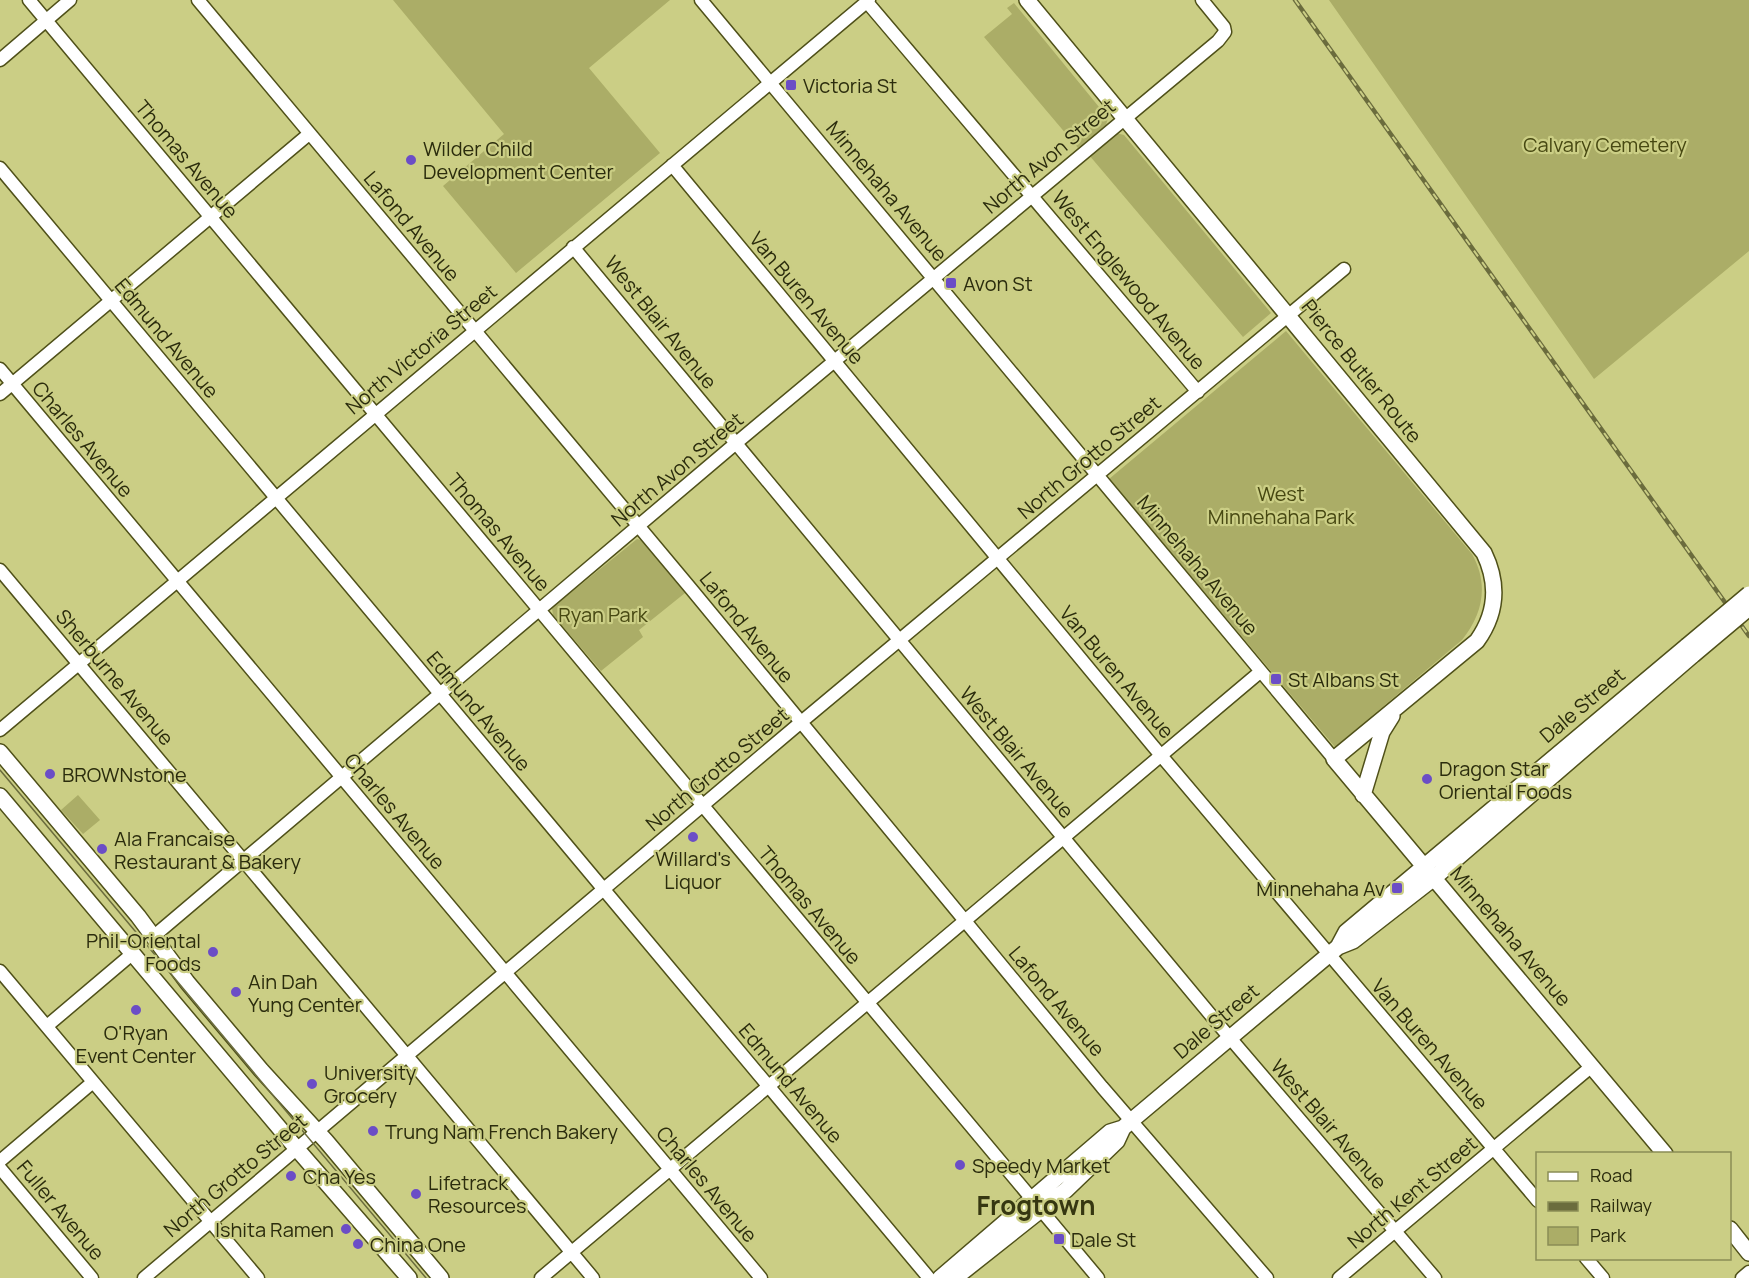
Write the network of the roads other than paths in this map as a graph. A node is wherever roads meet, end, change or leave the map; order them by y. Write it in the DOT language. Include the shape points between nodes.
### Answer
graph roads {
  1 [pos="29,0"];
  2 [pos="70,0"];
  3 [pos="198,0"];
  4 [pos="701,0"];
  5 [pos="1027,0"];
  6 [pos="1202,0"];
  7 [pos="868,1"];
  8 [pos="46,21"];
  9 [pos="0,60"];
  10 [pos="770,82"];
  11 [pos="1125,118"];
  12 [pos="309,134"];
  13 [pos="672,165"];
  14 [pos="0,168"];
  15 [pos="1032,196"];
  16 [pos="211,218"];
  17 [pos="573,247"];
  18 [pos="1344,269"];
  19 [pos="933,278"];
  20 [pos="111,302"];
  21 [pos="1289,315"];
  22 [pos="474,330"];
  23 [pos="834,362"];
  24 [pos="0,369"];
  25 [pos="12,384"];
  26 [pos="1198,392"];
  27 [pos="0,394"];
  28 [pos="374,414"];
  29 [pos="735,444"];
  30 [pos="1096,476"];
  31 [pos="275,498"];
  32 [pos="637,527"];
  33 [pos="998,558"];
  34 [pos="0,570"];
  35 [pos="177,581"];
  36 [pos="1749,594"];
  37 [pos="1749,608"];
  38 [pos="539,610"];
  39 [pos="899,642"];
  40 [pos="1690,650"];
  41 [pos="78,664"];
  42 [pos="1260,672"];
  43 [pos="440,695"];
  44 [pos="1397,709"];
  45 [pos="800,723"];
  46 [pos="0,730"];
  47 [pos="0,752"];
  48 [pos="1160,755"];
  49 [pos="1334,759"];
  50 [pos="341,777"];
  51 [pos="1363,795"];
  52 [pos="0,796"];
  53 [pos="704,807"];
  54 [pos="1063,837"];
  55 [pos="242,861"];
  56 [pos="1430,872"];
  57 [pos="604,890"];
  58 [pos="964,920"];
  59 [pos="154,936"];
  60 [pos="1333,951"];
  61 [pos="132,954"];
  62 [pos="0,971"];
  63 [pos="506,973"];
  64 [pos="866,1002"];
  65 [pos="47,1026"];
  66 [pos="1230,1038"];
  67 [pos="406,1057"];
  68 [pos="1592,1066"];
  69 [pos="93,1082"];
  70 [pos="768,1086"];
  71 [pos="1127,1124"];
  72 [pos="318,1132"];
  73 [pos="297,1149"];
  74 [pos="1494,1149"];
  75 [pos="1663,1152"];
  76 [pos="0,1161"];
  77 [pos="0,1168"];
  78 [pos="669,1169"];
  79 [pos="1536,1199"];
  80 [pos="1036,1205"];
  81 [pos="211,1222"];
  82 [pos="1731,1230"];
  83 [pos="1395,1231"];
  84 [pos="571,1252"];
  85 [pos="1749,1253"];
  86 [pos="1588,1260"];
  87 [pos="1749,1272"];
  88 [pos="92,1278"];
  89 [pos="144,1278"];
  90 [pos="258,1278"];
  91 [pos="409,1278"];
  92 [pos="441,1278"];
  93 [pos="541,1278"];
  94 [pos="593,1278"];
  95 [pos="761,1278"];
  96 [pos="929,1278"];
  97 [pos="940,1278"];
  98 [pos="955,1278"];
  99 [pos="1098,1278"];
  100 [pos="1267,1278"];
  101 [pos="1340,1278"];
  102 [pos="1435,1278"];
  103 [pos="1603,1278"];
  104 [pos="1742,1278"];
  1 -- 8 [label="street, Thomas Avenue"];
  2 -- 8 [label="street"];
  3 -- 12 [label="street, Lafond Avenue"];
  4 -- 10 [label="street, Minnehaha Avenue"];
  5 -- 11 [label="main road, Pierce Butler Route"];
  6 -- 11 [label="street, North Avon Street" via="1225,32"];
  7 -- 10 [label="street, North Victoria Street"];
  7 -- 15 [label="street, West Englewood Avenue"];
  8 -- 9 [label="street"];
  8 -- 16 [label="street, Thomas Avenue"];
  10 -- 13 [label="street, North Victoria Street"];
  10 -- 19 [label="street, Minnehaha Avenue"];
  11 -- 15 [label="street, North Avon Street"];
  11 -- 21 [label="main road, Pierce Butler Route"];
  12 -- 16 [label="street"];
  12 -- 22 [label="street, Lafond Avenue"];
  13 -- 17 [label="street, North Victoria Street"];
  13 -- 23 [label="street, Van Buren Avenue"];
  14 -- 20 [label="street, Edmund Avenue"];
  15 -- 19 [label="street, North Avon Street"];
  15 -- 26 [label="street, West Englewood Avenue"];
  16 -- 20 [label="street"];
  16 -- 28 [label="street, Thomas Avenue"];
  17 -- 22 [label="street, North Victoria Street"];
  17 -- 29 [label="street, West Blair Avenue"];
  18 -- 21 [label="street, North Grotto Street"];
  19 -- 23 [label="street, North Avon Street"];
  19 -- 30 [label="street, Minnehaha Avenue"];
  20 -- 25 [label="street"];
  20 -- 31 [label="street, Edmund Avenue"];
  21 -- 26 [label="street, North Grotto Street"];
  21 -- 44 [label="main road, Pierce Butler Route" via="1478,545 1492,573 1493,607 1485,630"];
  22 -- 28 [label="street, North Victoria Street"];
  22 -- 32 [label="street, Lafond Avenue"];
  23 -- 29 [label="street, North Avon Street"];
  23 -- 33 [label="street, Van Buren Avenue"];
  24 -- 25 [label="street, Charles Avenue"];
  25 -- 27 [label="street"];
  25 -- 35 [label="street, Charles Avenue"];
  26 -- 30 [label="street, North Grotto Street"];
  28 -- 31 [label="street, North Victoria Street"];
  28 -- 38 [label="street, Thomas Avenue"];
  29 -- 32 [label="street, North Avon Street"];
  29 -- 39 [label="street, West Blair Avenue"];
  30 -- 33 [label="street, North Grotto Street"];
  30 -- 42 [label="street, Minnehaha Avenue"];
  31 -- 35 [label="street, North Victoria Street"];
  31 -- 43 [label="street, Edmund Avenue"];
  32 -- 38 [label="street, North Avon Street"];
  32 -- 45 [label="street, Lafond Avenue"];
  33 -- 39 [label="street, North Grotto Street"];
  33 -- 48 [label="street, Van Buren Avenue"];
  34 -- 41 [label="street, Sherburne Avenue"];
  35 -- 41 [label="street, North Victoria Street"];
  35 -- 50 [label="street, Charles Avenue"];
  36 -- 40 [label="main road, Dale Street, bridge"];
  37 -- 40 [label="main road, Dale Street, bridge"];
  38 -- 43 [label="street, North Avon Street"];
  38 -- 53 [label="street, Thomas Avenue"];
  39 -- 45 [label="street, North Grotto Street"];
  39 -- 54 [label="street, West Blair Avenue"];
  40 -- 56 [label="main road, Dale Street"];
  41 -- 46 [label="street, North Victoria Street"];
  41 -- 55 [label="street, Sherburne Avenue"];
  42 -- 48 [label="street"];
  42 -- 49 [label="street, Minnehaha Avenue"];
  43 -- 50 [label="street, North Avon Street"];
  43 -- 57 [label="street, Edmund Avenue"];
  44 -- 49 [label="main road, Pierce Butler Route"];
  44 -- 51 [label="main road" via="1383,732"];
  45 -- 53 [label="street, North Grotto Street"];
  45 -- 58 [label="street, Lafond Avenue"];
  47 -- 59 [label="main road"];
  48 -- 54 [label="street"];
  48 -- 60 [label="street, Van Buren Avenue"];
  49 -- 51 [label="main road, Minnehaha Avenue"];
  50 -- 55 [label="street, North Avon Street"];
  50 -- 63 [label="street, Charles Avenue"];
  51 -- 56 [label="main road, Minnehaha Avenue"];
  52 -- 61 [label="main road"];
  53 -- 57 [label="street, North Grotto Street"];
  53 -- 64 [label="street, Thomas Avenue"];
  54 -- 58 [label="street"];
  54 -- 66 [label="street, West Blair Avenue"];
  55 -- 59 [label="street, North Avon Street"];
  55 -- 67 [label="street, Sherburne Avenue"];
  56 -- 60 [label="main road, Dale Street" via="1346,932"];
  56 -- 68 [label="main road, Minnehaha Avenue"];
  57 -- 63 [label="street, North Grotto Street"];
  57 -- 70 [label="street, Edmund Avenue"];
  58 -- 64 [label="street"];
  58 -- 71 [label="street, Lafond Avenue"];
  59 -- 72 [label="main road" via="217,1017"];
  60 -- 66 [label="main road, Dale Street"];
  60 -- 74 [label="street, Van Buren Avenue"];
  61 -- 65 [label="street"];
  61 -- 73 [label="main road"];
  62 -- 65 [label="street"];
  63 -- 67 [label="street, North Grotto Street"];
  63 -- 78 [label="street, Charles Avenue"];
  64 -- 70 [label="street"];
  64 -- 80 [label="street, Thomas Avenue"];
  65 -- 69 [label="street"];
  66 -- 71 [label="main road, Dale Street"];
  66 -- 83 [label="street, West Blair Avenue"];
  67 -- 72 [label="street, North Grotto Street"];
  67 -- 84 [label="street, Sherburne Avenue"];
  68 -- 74 [label="street, North Kent Street"];
  68 -- 75 [label="main road, Minnehaha Avenue"];
  69 -- 76 [label="street"];
  69 -- 81 [label="street"];
  70 -- 78 [label="street"];
  70 -- 96 [label="street, Edmund Avenue"];
  71 -- 80 [label="main road, Dale Street" via="1110,1132"];
  71 -- 100 [label="street, Lafond Avenue"];
  72 -- 73 [label="street, North Grotto Street"];
  72 -- 92 [label="main road"];
  73 -- 81 [label="street, North Grotto Street"];
  73 -- 91 [label="main road"];
  74 -- 79 [label="street, Van Buren Avenue"];
  74 -- 83 [label="street, North Kent Street"];
  77 -- 88 [label="street, Fuller Avenue"];
  78 -- 84 [label="street"];
  78 -- 95 [label="street, Charles Avenue"];
  80 -- 97 [label="main road, Dale Street"];
  80 -- 98 [label="main road, Dale Street"];
  80 -- 99 [label="street, Thomas Avenue"];
  81 -- 89 [label="street, North Grotto Street"];
  81 -- 90 [label="street"];
  82 -- 85 [label="main road"];
  83 -- 101 [label="street, North Kent Street"];
  83 -- 102 [label="street, West Blair Avenue"];
  84 -- 93 [label="street"];
  84 -- 94 [label="street, Sherburne Avenue"];
  86 -- 103 [label="street"];
  87 -- 104 [label="street"];
}
